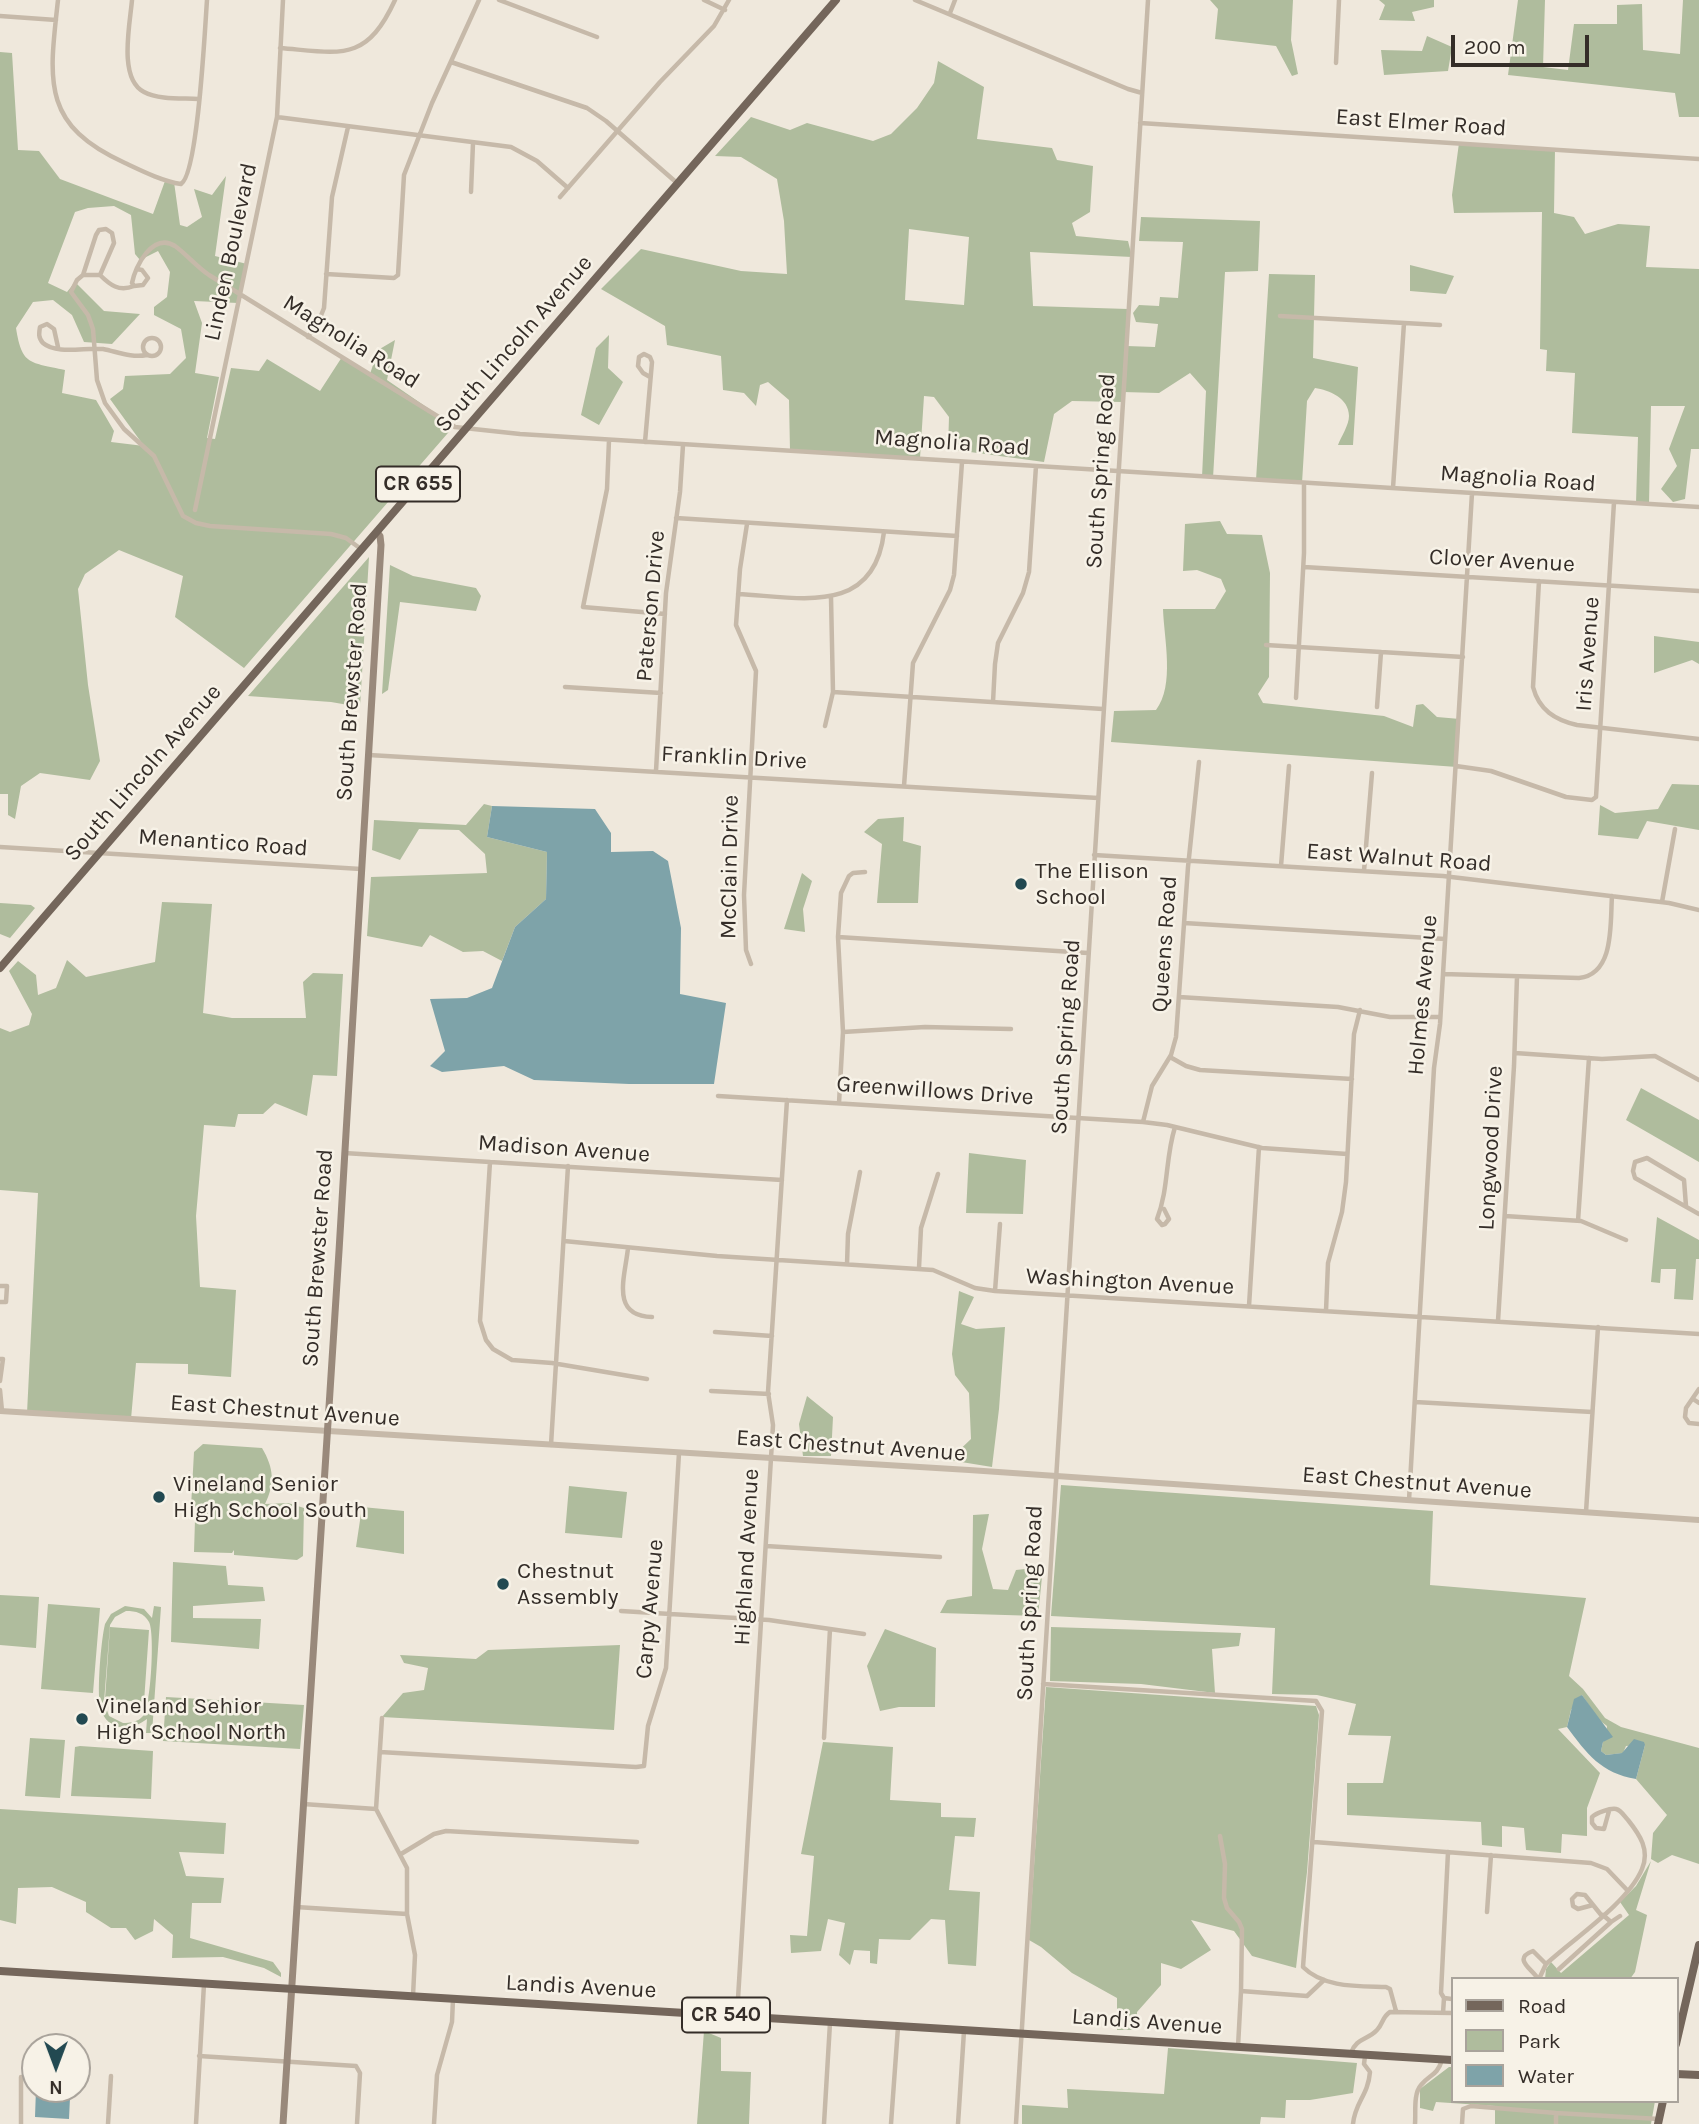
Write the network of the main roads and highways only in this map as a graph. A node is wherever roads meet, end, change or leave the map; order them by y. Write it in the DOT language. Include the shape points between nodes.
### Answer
graph roads {
  1 [pos="836,0"];
  2 [pos="377,532"];
  3 [pos="0,968"];
  4 [pos="1699,1945"];
  5 [pos="0,1970"];
  6 [pos="291,1988"];
  7 [pos="1678,2035"];
  8 [pos="1448,2060"];
  9 [pos="1678,2074"];
  10 [pos="1699,2075"];
  11 [pos="1662,2103"];
  12 [pos="1658,2121"];
  13 [pos="283,2124"];
  1 -- 2 [label="main road, South Lincoln Avenue / CR 655"];
  2 -- 3 [label="main road, South Lincoln Avenue / CR 655"];
  2 -- 6 [label="main road, South Brewster Road" via="381,545"];
  4 -- 7 [label="main road"];
  5 -- 6 [label="main road, Landis Avenue / CR 540"];
  6 -- 8 [label="main road, Landis Avenue / CR 540"];
  6 -- 13 [label="main road, South Brewster Road"];
  9 -- 10 [label="main road"];
  11 -- 12 [label="main road"];
}
